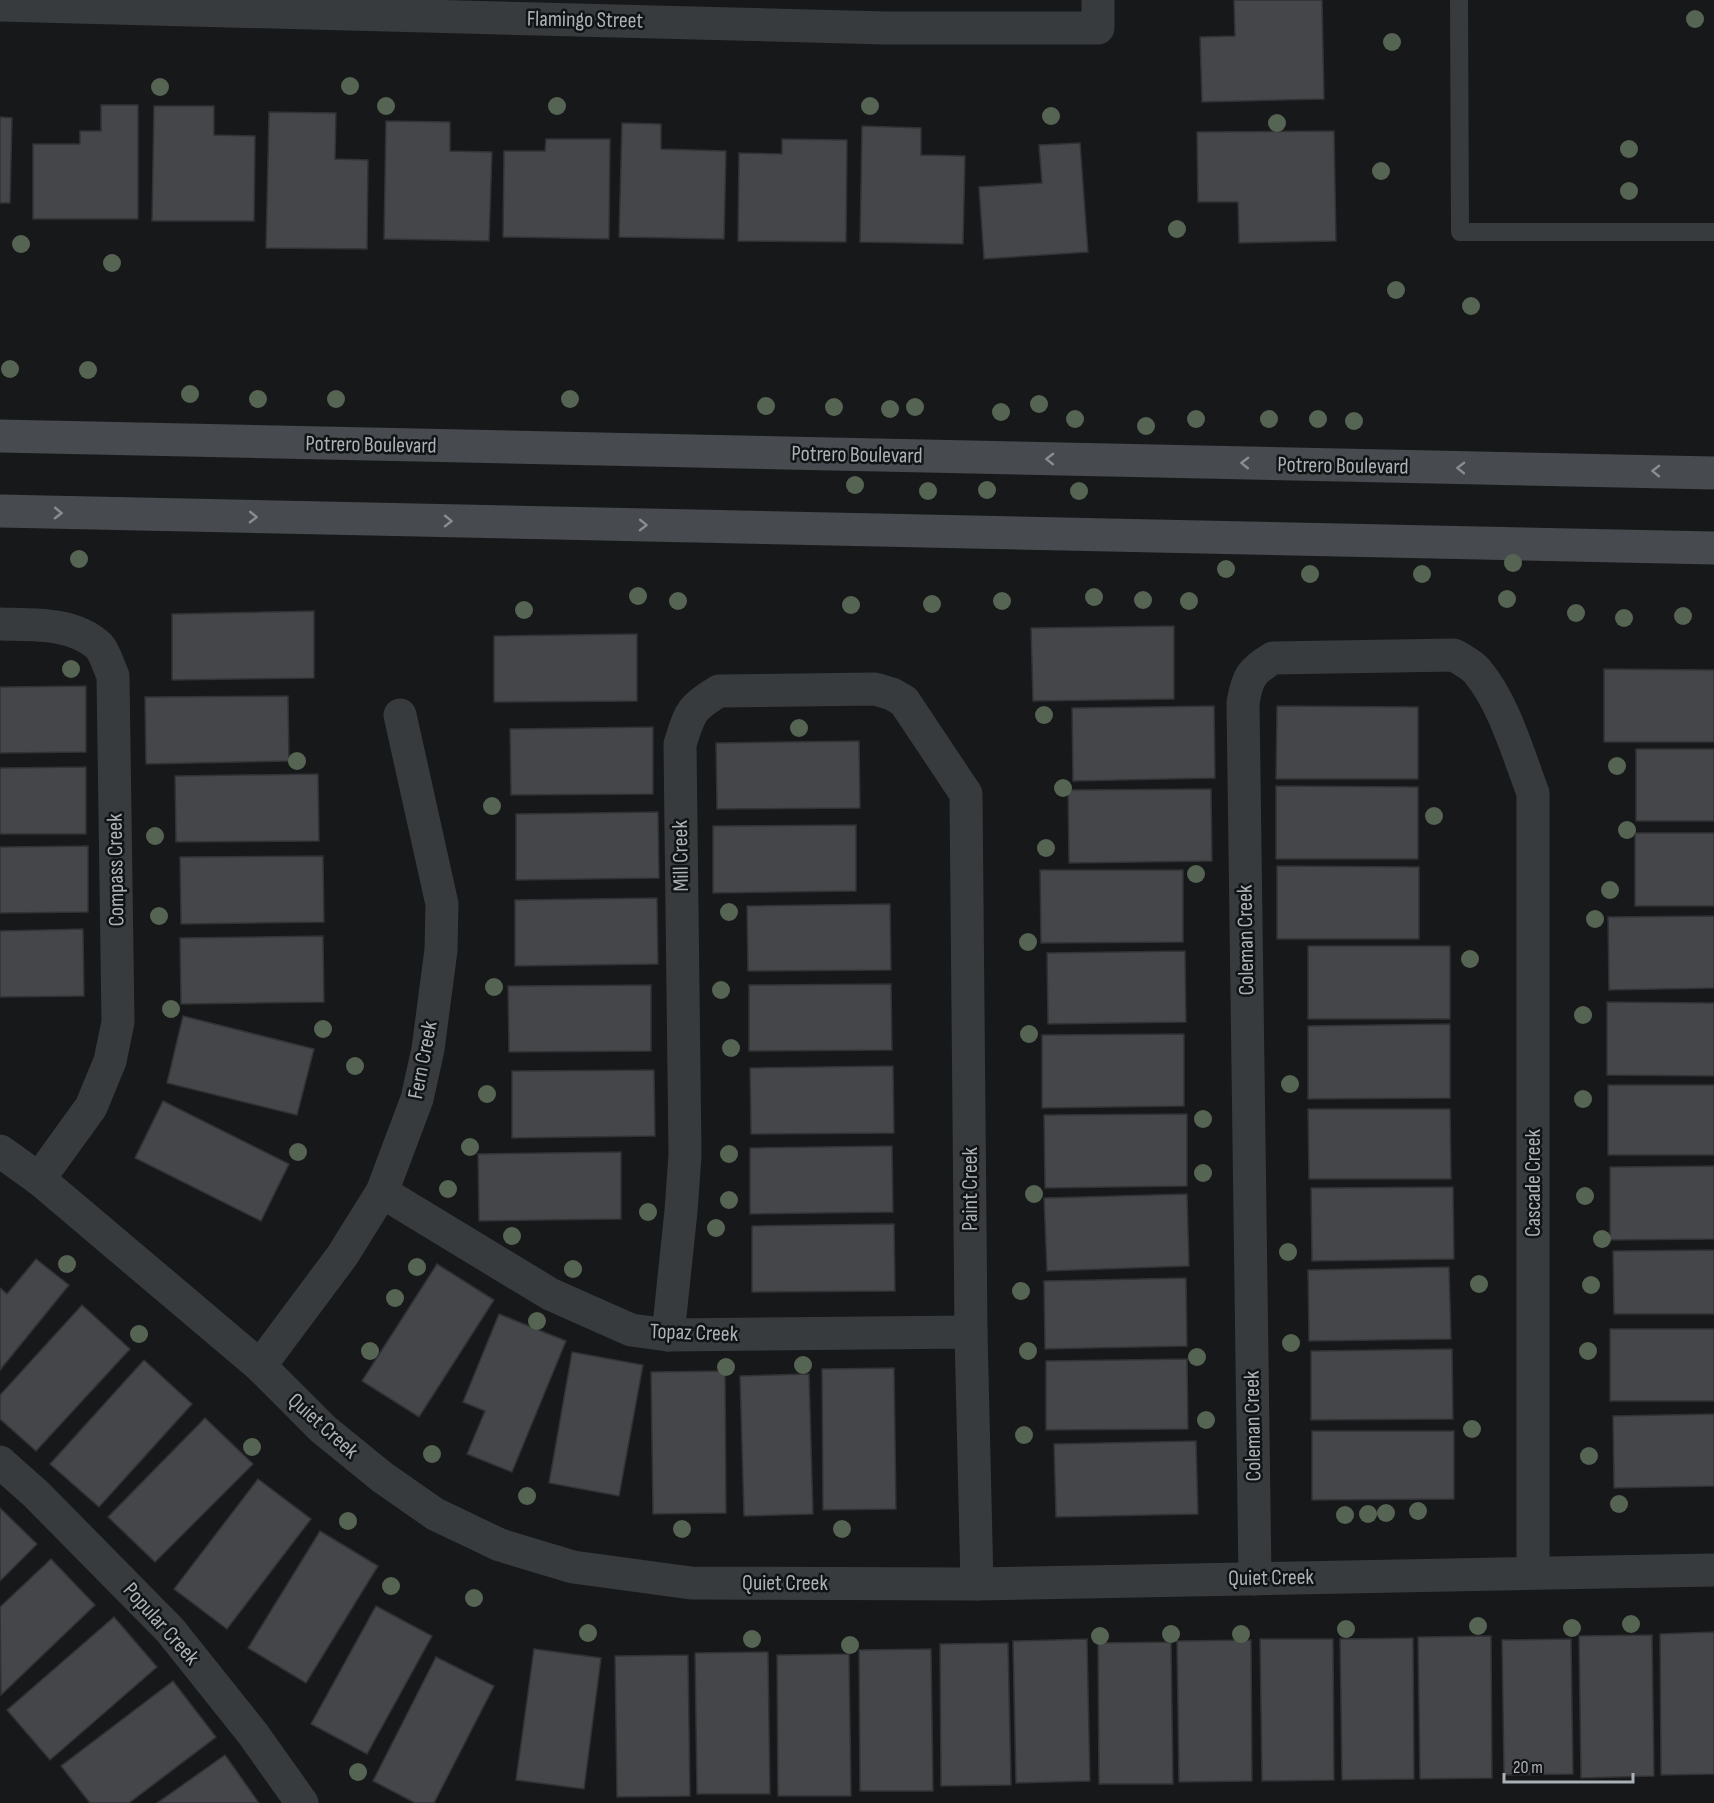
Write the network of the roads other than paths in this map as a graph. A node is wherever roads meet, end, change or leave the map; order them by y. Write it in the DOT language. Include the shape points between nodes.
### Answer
graph roads {
  1 [pos="1459,0"];
  2 [pos="0,5"];
  3 [pos="1098,14"];
  4 [pos="1714,232"];
  5 [pos="0,436"];
  6 [pos="1714,473"];
  7 [pos="0,512"];
  8 [pos="1714,548"];
  9 [pos="0,624"];
  10 [pos="400,715"];
  11 [pos="1533,793"];
  12 [pos="966,794"];
  13 [pos="0,1151"];
  14 [pos="39,1179"];
  15 [pos="382,1192"];
  16 [pos="971,1332"];
  17 [pos="668,1335"];
  18 [pos="260,1366"];
  19 [pos="0,1462"];
  20 [pos="1714,1570"];
  21 [pos="1533,1572"];
  22 [pos="1255,1579"];
  23 [pos="977,1584"];
  24 [pos="302,1803"];
  1 -- 4 [label="lane" via="1460,232"];
  2 -- 3 [label="street, Flamingo Street" via="886,28"];
  6 -- 5 [label="street, Potrero Boulevard, one-way"];
  7 -- 8 [label="street, one-way"];
  9 -- 14 [label="street, Compass Creek" via="48,625 79,633 100,647 113,676 118,1022 110,1061 91,1107"];
  10 -- 15 [label="street, Fern Creek" via="442,904 441,950 417,1099"];
  11 -- 21 [label="street, Cascade Creek"];
  11 -- 22 [label="street, Coleman Creek" via="1489,689 1476,670 1454,655 1273,658 1258,666 1247,681 1243,703"];
  12 -- 16 [label="street, Paint Creek"];
  12 -- 17 [label="street, Mill Creek" via="904,701 875,689 719,692 699,703 688,718 680,744 685,1155"];
  13 -- 14 [label="street, Quiet Creek"];
  14 -- 18 [label="street, Quiet Creek"];
  15 -- 17 [label="street, Topaz Creek" via="550,1294 631,1330"];
  15 -- 18 [label="street, Fern Creek" via="342,1256"];
  16 -- 17 [label="street, Topaz Creek"];
  16 -- 23 [label="street, Paint Creek"];
  18 -- 23 [label="street, Quiet Creek" via="323,1429 382,1477 435,1514 500,1545 573,1567 691,1583"];
  19 -- 24 [label="street, Popular Creek" via="170,1630"];
  20 -- 21 [label="street, Quiet Creek"];
  21 -- 22 [label="street, Quiet Creek"];
  22 -- 23 [label="street, Quiet Creek"];
}
